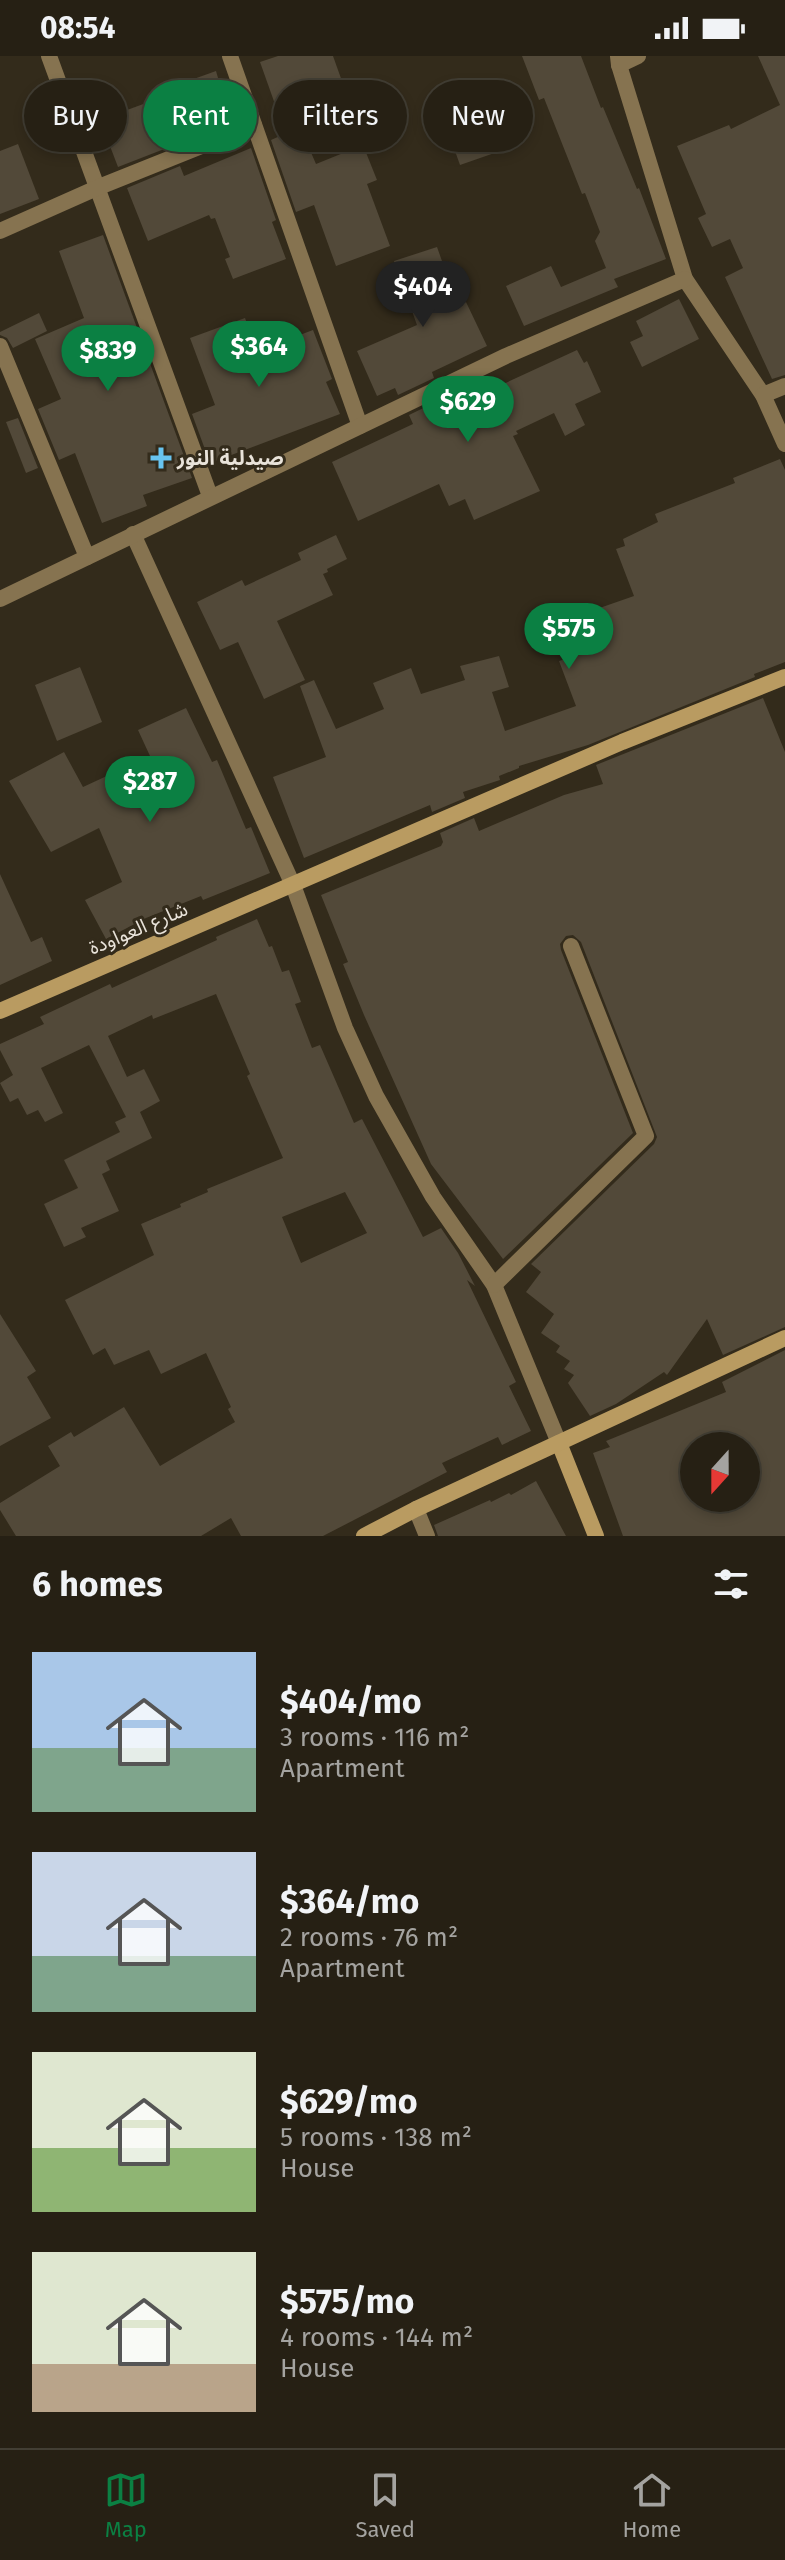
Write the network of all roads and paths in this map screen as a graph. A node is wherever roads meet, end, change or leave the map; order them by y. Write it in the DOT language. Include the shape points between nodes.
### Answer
graph roads {
  1 [pos="49,56"];
  2 [pos="230,56"];
  3 [pos="638,56"];
  4 [pos="619,61"];
  5 [pos="238,80"];
  6 [pos="257,134"];
  7 [pos="186,152"];
  8 [pos="99,187"];
  9 [pos="0,231"];
  10 [pos="685,279"];
  11 [pos="0,346"];
  12 [pos="785,386"];
  13 [pos="763,395"];
  14 [pos="360,426"];
  15 [pos="785,444"];
  16 [pos="210,496"];
  17 [pos="133,534"];
  18 [pos="87,557"];
  19 [pos="0,599"];
  20 [pos="785,677"];
  21 [pos="293,885"];
  22 [pos="571,946"];
  23 [pos="0,1011"];
  24 [pos="494,1285"];
  25 [pos="785,1338"];
  26 [pos="559,1443"];
  27 [pos="416,1509"];
  28 [pos="364,1536"];
  29 [pos="427,1536"];
  30 [pos="596,1536"];
  1 -- 8 [label="street"];
  2 -- 5 [label="street"];
  3 -- 4 [label="street"];
  4 -- 10 [label="street"];
  6 -- 14 [label="street"];
  7 -- 8 [label="street"];
  8 -- 9 [label="street"];
  8 -- 16 [label="street"];
  10 -- 13 [label="street"];
  10 -- 14 [label="street"];
  11 -- 18 [label="street"];
  12 -- 13 [label="street"];
  13 -- 15 [label="street"];
  14 -- 16 [label="street"];
  16 -- 17 [label="street"];
  17 -- 18 [label="street"];
  17 -- 21 [label="street"];
  18 -- 19 [label="street"];
  20 -- 21 [label="street, شارع العواودة"];
  21 -- 23 [label="street, شارع العواودة"];
  21 -- 24 [label="street" via="376,1096 433,1197"];
  22 -- 24 [label="street" via="646,1136"];
  24 -- 26 [label="street"];
  25 -- 26 [label="street"];
  26 -- 27 [label="street"];
  26 -- 30 [label="street"];
  27 -- 28 [label="street"];
  27 -- 29 [label="street"];
}
